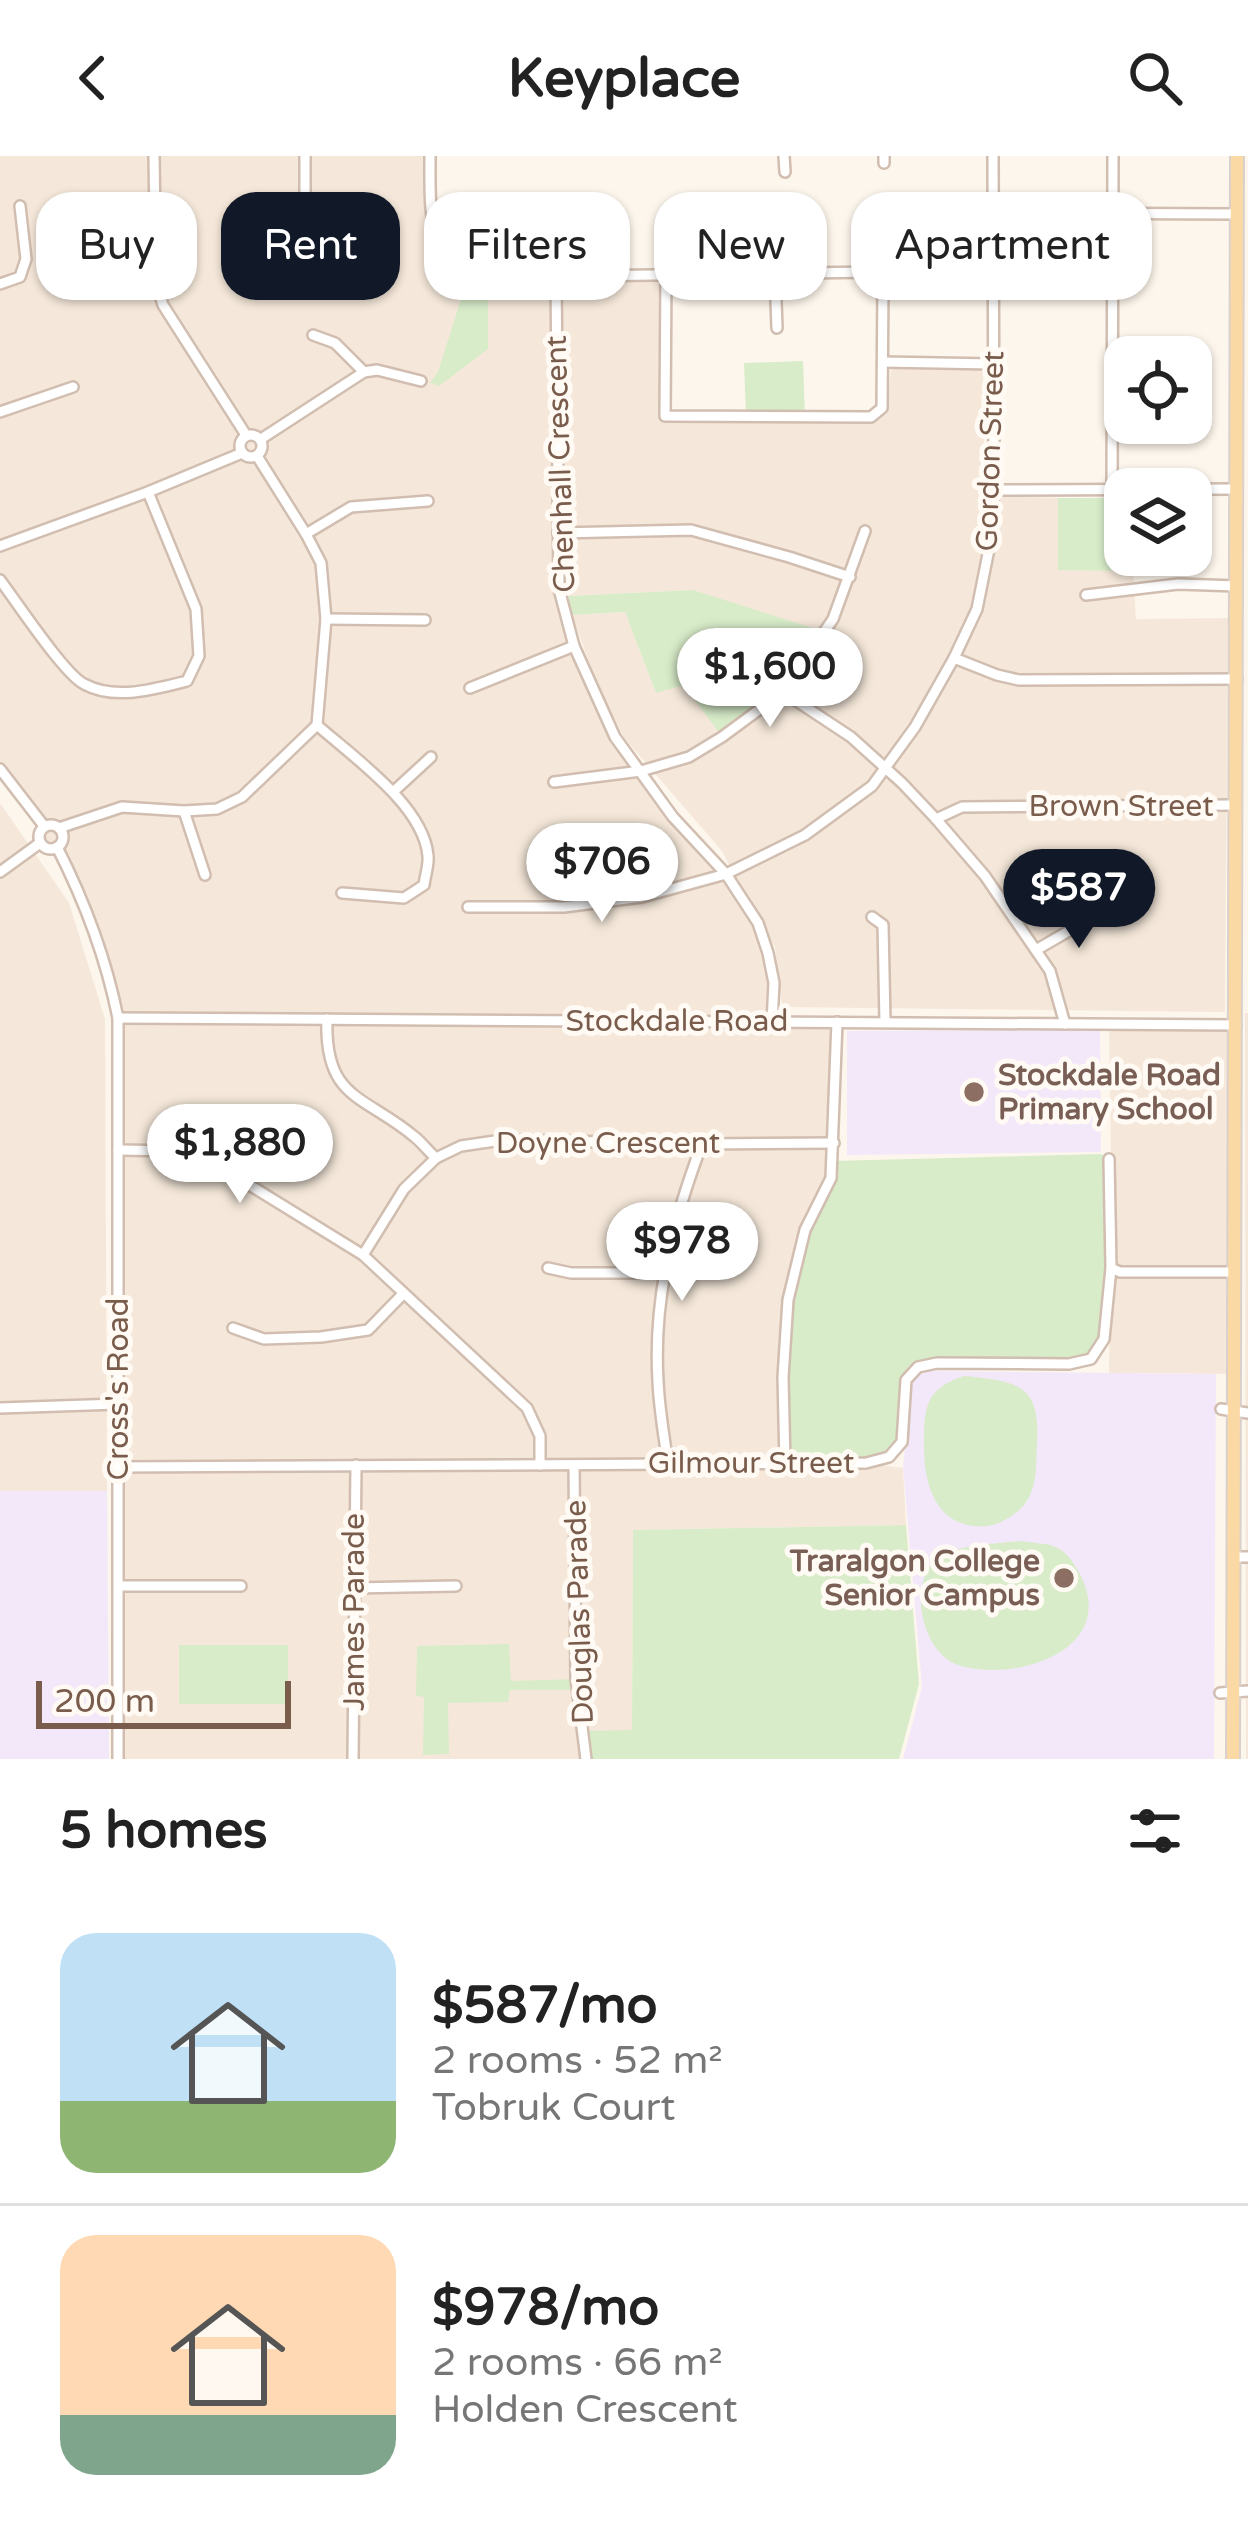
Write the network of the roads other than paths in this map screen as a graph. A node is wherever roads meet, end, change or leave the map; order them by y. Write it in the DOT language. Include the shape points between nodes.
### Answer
graph roads {
  1 [pos="154,156"];
  2 [pos="305,156"];
  3 [pos="430,156"];
  4 [pos="784,156"];
  5 [pos="993,156"];
  6 [pos="1113,156"];
  7 [pos="1237,156"];
  8 [pos="785,172"];
  9 [pos="305,192"];
  10 [pos="430,192"];
  11 [pos="993,192"];
  12 [pos="1113,192"];
  13 [pos="20,206"];
  14 [pos="1152,214"];
  15 [pos="1237,214"];
  16 [pos="827,272"];
  17 [pos="0,284"];
  18 [pos="556,300"];
  19 [pos="666,300"];
  20 [pos="776,300"];
  21 [pos="994,300"];
  22 [pos="1113,300"];
  23 [pos="777,328"];
  24 [pos="313,335"];
  25 [pos="883,362"];
  26 [pos="994,364"];
  27 [pos="364,372"];
  28 [pos="421,381"];
  29 [pos="73,387"];
  30 [pos="1242,395"];
  31 [pos="0,412"];
  32 [pos="246,435"];
  33 [pos="261,440"];
  34 [pos="242,453"];
  35 [pos="257,456"];
  36 [pos="1112,468"];
  37 [pos="1104,488"];
  38 [pos="994,490"];
  39 [pos="1212,490"];
  40 [pos="1236,490"];
  41 [pos="148,492"];
  42 [pos="428,501"];
  43 [pos="865,531"];
  44 [pos="559,532"];
  45 [pos="306,534"];
  46 [pos="0,546"];
  47 [pos="850,578"];
  48 [pos="0,580"];
  49 [pos="1237,586"];
  50 [pos="1086,595"];
  51 [pos="326,619"];
  52 [pos="425,620"];
  53 [pos="574,646"];
  54 [pos="954,658"];
  55 [pos="1237,680"];
  56 [pos="470,688"];
  57 [pos="783,692"];
  58 [pos="1242,707"];
  59 [pos="317,725"];
  60 [pos="431,757"];
  61 [pos="884,768"];
  62 [pos="0,769"];
  63 [pos="641,771"];
  64 [pos="554,782"];
  65 [pos="392,792"];
  66 [pos="1236,805"];
  67 [pos="184,811"];
  68 [pos="936,819"];
  69 [pos="44,826"];
  70 [pos="59,828"];
  71 [pos="1242,830"];
  72 [pos="40,843"];
  73 [pos="57,848"];
  74 [pos="0,872"];
  75 [pos="726,874"];
  76 [pos="205,875"];
  77 [pos="342,892"];
  78 [pos="468,907"];
  79 [pos="1098,914"];
  80 [pos="872,917"];
  81 [pos="1036,950"];
  82 [pos="118,1018"];
  83 [pos="326,1019"];
  84 [pos="772,1022"];
  85 [pos="837,1022"];
  86 [pos="885,1022"];
  87 [pos="1065,1024"];
  88 [pos="1236,1024"];
  89 [pos="834,1143"];
  90 [pos="702,1144"];
  91 [pos="118,1150"];
  92 [pos="436,1158"];
  93 [pos="1109,1159"];
  94 [pos="1242,1224"];
  95 [pos="363,1255"];
  96 [pos="548,1268"];
  97 [pos="1111,1268"];
  98 [pos="1235,1272"];
  99 [pos="664,1273"];
  100 [pos="403,1294"];
  101 [pos="233,1328"];
  102 [pos="118,1404"];
  103 [pos="0,1408"];
  104 [pos="1234,1411"];
  105 [pos="785,1463"];
  106 [pos="668,1464"];
  107 [pos="541,1465"];
  108 [pos="574,1465"];
  109 [pos="356,1466"];
  110 [pos="118,1467"];
  111 [pos="1241,1557"];
  112 [pos="118,1586"];
  113 [pos="241,1586"];
  114 [pos="456,1586"];
  115 [pos="353,1588"];
  116 [pos="1234,1692"];
  117 [pos="118,1759"];
  118 [pos="353,1759"];
  119 [pos="586,1759"];
  120 [pos="1233,1759"];
  1 -- 32 [label="street" via="156,283"];
  2 -- 9 [label="street"];
  3 -- 10 [label="street"];
  4 -- 8 [label="street"];
  5 -- 11 [label="street, Gordon Street"];
  6 -- 12 [label="street"];
  7 -- 15 [label="main road"];
  13 -- 17 [label="street" via="26,259 20,277"];
  14 -- 15 [label="street"];
  15 -- 30 [label="main road"];
  16 -- 25 [label="street" via="876,272 883,283"];
  18 -- 44 [label="street, Chenhall Crescent"];
  19 -- 25 [label="street" via="665,416 872,417 883,408"];
  20 -- 23 [label="street"];
  21 -- 26 [label="street, Gordon Street"];
  22 -- 36 [label="street"];
  24 -- 27 [label="street" via="335,343"];
  25 -- 26 [label="street"];
  26 -- 38 [label="street, Gordon Street"];
  27 -- 28 [label="street"];
  27 -- 33 [label="street"];
  29 -- 31 [label="street"];
  30 -- 40 [label="main road"];
  32 -- 33 [label="street"];
  32 -- 34 [label="street"];
  33 -- 35 [label="street"];
  34 -- 35 [label="street"];
  34 -- 41 [label="street"];
  35 -- 45 [label="street"];
  37 -- 38 [label="street"];
  38 -- 54 [label="street, Gordon Street" via="977,609"];
  39 -- 40 [label="street"];
  40 -- 49 [label="main road"];
  41 -- 46 [label="street"];
  41 -- 48 [label="street" via="196,609 199,656 187,681 118,693 82,684"];
  42 -- 45 [label="street" via="351,507"];
  43 -- 47 [label="street"];
  44 -- 47 [label="street" via="691,530"];
  44 -- 53 [label="street, Chenhall Crescent" via="559,589"];
  45 -- 51 [label="street" via="321,563"];
  47 -- 57 [label="street" via="833,619"];
  49 -- 50 [label="street"];
  49 -- 55 [label="main road"];
  51 -- 52 [label="street"];
  51 -- 59 [label="street"];
  53 -- 56 [label="street"];
  53 -- 63 [label="street, Chenhall Crescent" via="615,737"];
  54 -- 55 [label="street" via="1019,680"];
  54 -- 61 [label="street, Gordon Street"];
  55 -- 58 [label="main road"];
  57 -- 61 [label="street"];
  57 -- 63 [label="street" via="689,757"];
  58 -- 66 [label="main road"];
  59 -- 65 [label="street"];
  59 -- 67 [label="street" via="242,797"];
  60 -- 65 [label="street"];
  61 -- 68 [label="street"];
  61 -- 75 [label="street, Gordon Street" via="805,835"];
  62 -- 69 [label="street"];
  63 -- 64 [label="street"];
  63 -- 75 [label="street, Chenhall Crescent"];
  65 -- 77 [label="street" via="421,830 424,885 404,898"];
  66 -- 68 [label="street, Brown Street" via="962,807"];
  66 -- 71 [label="main road"];
  67 -- 70 [label="street" via="122,807"];
  67 -- 76 [label="street"];
  68 -- 81 [label="street"];
  69 -- 70 [label="street"];
  69 -- 72 [label="street"];
  70 -- 73 [label="street"];
  71 -- 88 [label="main road"];
  72 -- 73 [label="street"];
  72 -- 74 [label="street"];
  73 -- 82 [label="street, Cross's Road" via="93,928"];
  75 -- 78 [label="street, Gordon Street" via="564,907"];
  75 -- 84 [label="street, Chenhall Crescent" via="768,953"];
  79 -- 81 [label="street"];
  80 -- 86 [label="street" via="883,925"];
  81 -- 87 [label="street"];
  82 -- 83 [label="street, Stockdale Road"];
  82 -- 91 [label="street, Cross's Road"];
  83 -- 84 [label="street, Stockdale Road"];
  83 -- 92 [label="street" via="334,1072 355,1099"];
  84 -- 85 [label="street, Stockdale Road"];
  85 -- 86 [label="street, Stockdale Road"];
  85 -- 89 [label="street"];
  86 -- 87 [label="street, Stockdale Road"];
  87 -- 88 [label="street, Stockdale Road"];
  88 -- 94 [label="main road"];
  89 -- 90 [label="street, Doyne Crescent"];
  89 -- 105 [label="street" via="831,1178 805,1230 788,1300"];
  90 -- 92 [label="street, Doyne Crescent" via="502,1139"];
  90 -- 99 [label="street"];
  91 -- 95 [label="street" via="177,1151 214,1163"];
  91 -- 102 [label="street, Cross's Road"];
  92 -- 95 [label="street" via="404,1189"];
  93 -- 97 [label="street"];
  94 -- 98 [label="main road"];
  95 -- 100 [label="street"];
  96 -- 99 [label="street"];
  97 -- 98 [label="street"];
  97 -- 105 [label="street, Gilmour Street" via="1104,1339 1090,1359 918,1367 906,1380 902,1442 889,1457"];
  98 -- 104 [label="main road"];
  99 -- 106 [label="street" via="657,1380"];
  100 -- 101 [label="street" via="368,1330 264,1339"];
  100 -- 107 [label="street" via="527,1408"];
  102 -- 103 [label="street"];
  102 -- 110 [label="street, Cross's Road"];
  104 -- 111 [label="main road" via="1227,1540"];
  105 -- 106 [label="street, Gilmour Street"];
  106 -- 108 [label="street, Gilmour Street"];
  107 -- 108 [label="street, Gilmour Street"];
  107 -- 109 [label="street, Gilmour Street"];
  108 -- 119 [label="street, Douglas Parade" via="576,1679"];
  109 -- 110 [label="street, Gilmour Street"];
  109 -- 115 [label="street, James Parade"];
  110 -- 112 [label="street, Cross's Road"];
  111 -- 116 [label="main road"];
  112 -- 113 [label="street"];
  112 -- 117 [label="street, Cross's Road"];
  114 -- 115 [label="street"];
  115 -- 118 [label="street, James Parade"];
  116 -- 120 [label="main road"];
}
